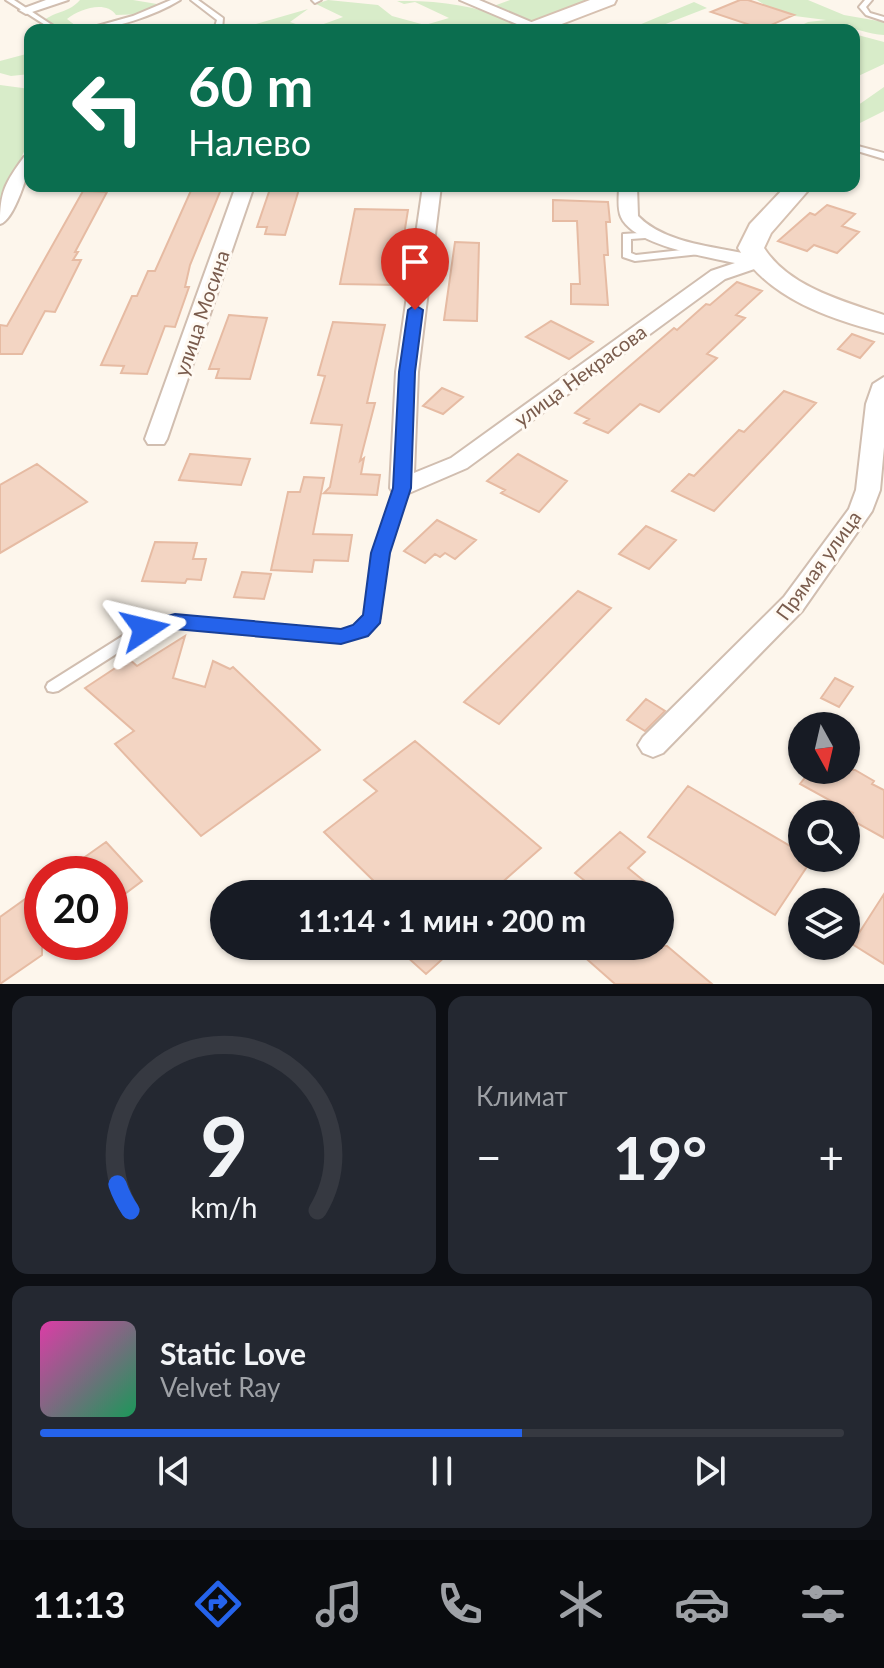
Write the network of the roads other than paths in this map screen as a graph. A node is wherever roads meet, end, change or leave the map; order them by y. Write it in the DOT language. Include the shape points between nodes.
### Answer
graph roads {
  1 [pos="9,0"];
  2 [pos="61,0"];
  3 [pos="177,0"];
  4 [pos="194,0"];
  5 [pos="467,0"];
  6 [pos="607,0"];
  7 [pos="866,0"];
  8 [pos="26,10"];
  9 [pos="884,19"];
  10 [pos="47,24"];
  11 [pos="109,24"];
  12 [pos="220,24"];
  13 [pos="523,24"];
  14 [pos="547,24"];
  15 [pos="860,149"];
  16 [pos="884,156"];
  17 [pos="24,172"];
  18 [pos="243,192"];
  19 [pos="431,192"];
  20 [pos="628,192"];
  21 [pos="794,192"];
  22 [pos="0,219"];
  23 [pos="656,235"];
  24 [pos="700,251"];
  25 [pos="756,262"];
  26 [pos="884,324"];
  27 [pos="884,384"];
  28 [pos="156,439"];
  29 [pos="402,488"];
  30 [pos="53,687"];
  31 [pos="653,745"];
  1 -- 8 [label="lane"];
  2 -- 8 [label="street"];
  3 -- 11 [label="lane"];
  4 -- 12 [label="lane" via="221,19"];
  5 -- 13 [label="street"];
  6 -- 14 [label="street"];
  7 -- 9 [label="lane" via="862,7 868,14"];
  8 -- 10 [label="lane"];
  15 -- 16 [label="lane"];
  17 -- 22 [label="street"];
  18 -- 28 [label="street, улица Мосина"];
  19 -- 29 [label="street" via="407,372"];
  20 -- 23 [label="street" via="628,215"];
  21 -- 25 [label="street" via="759,230 751,248"];
  23 -- 24 [label="street"];
  23 -- 24 [label="lane" via="626,236 626,255"];
  24 -- 25 [label="street"];
  25 -- 26 [label="street" via="805,294"];
  25 -- 29 [label="street, улица Некрасова" via="718,275 459,463"];
  27 -- 31 [label="street, Прямая улица" via="860,511 793,604"];
  29 -- 30 [label="lane" via="380,553 373,618 360,630 341,636 175,621 145,629"];
}
